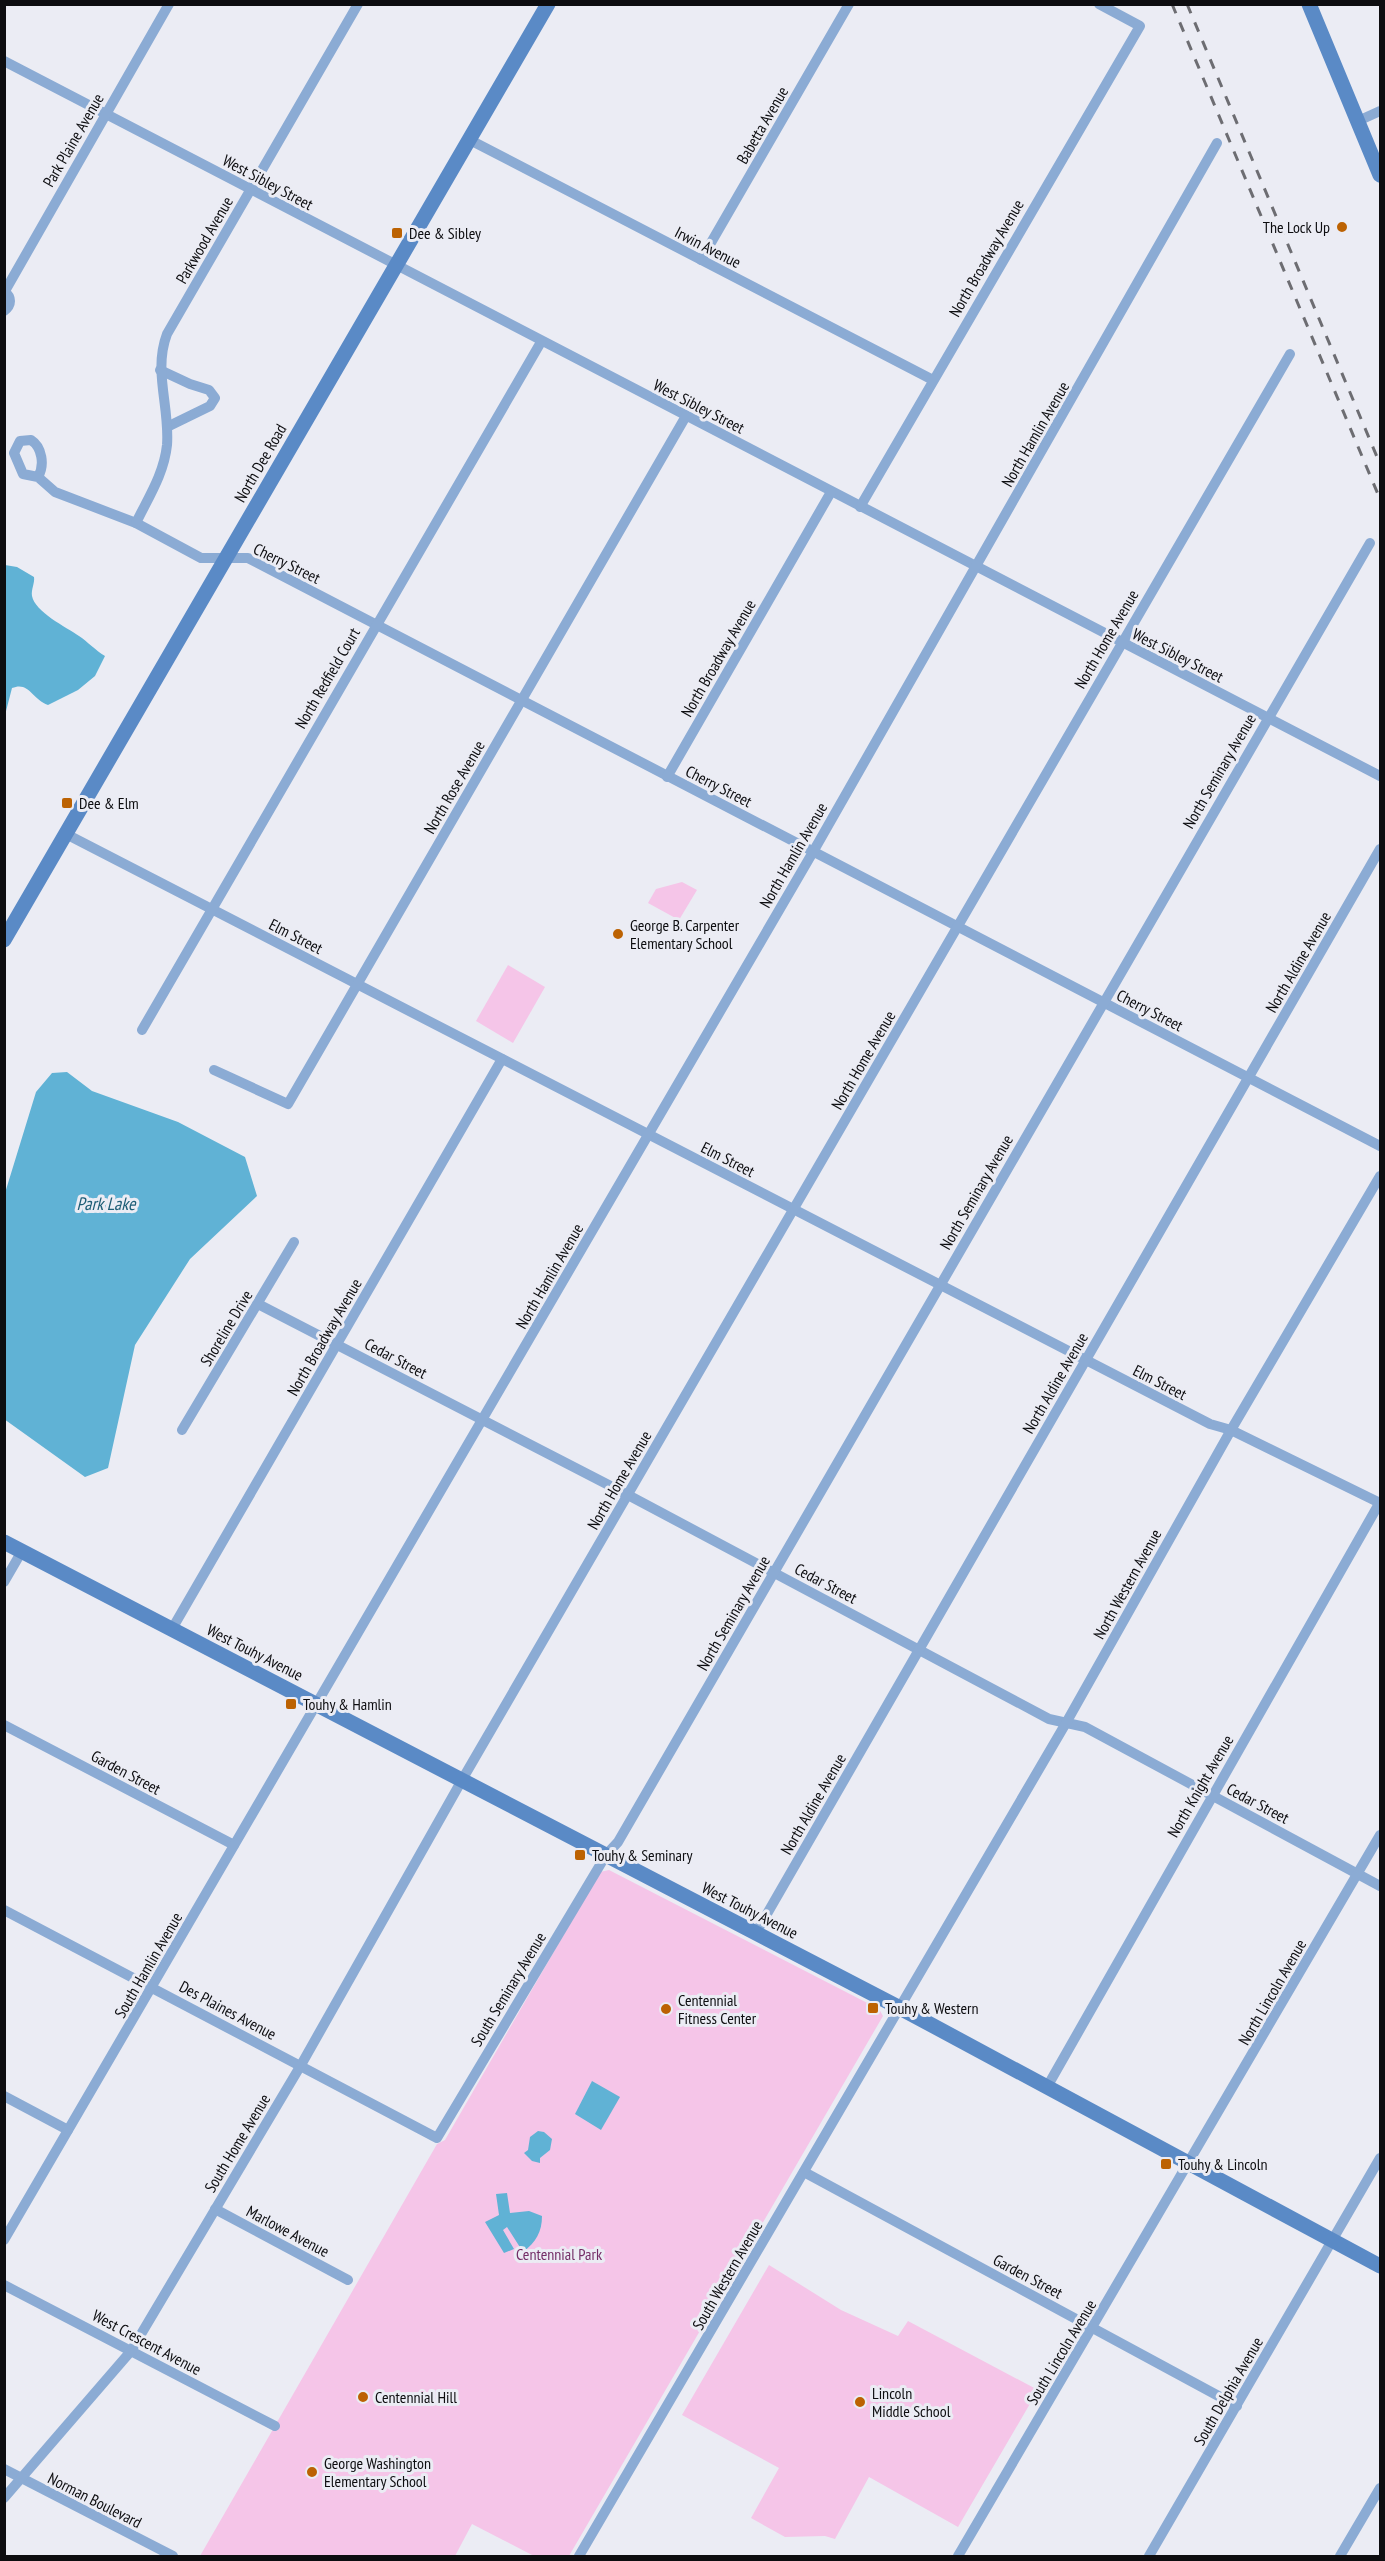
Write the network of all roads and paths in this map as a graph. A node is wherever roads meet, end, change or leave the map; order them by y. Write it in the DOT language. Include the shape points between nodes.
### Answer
graph roads {
  1 [pos="169,4"];
  2 [pos="358,4"];
  3 [pos="548,4"];
  4 [pos="849,4"];
  5 [pos="1099,4"];
  6 [pos="1309,4"];
  7 [pos="4,60"];
  8 [pos="1380,111"];
  9 [pos="105,113"];
  10 [pos="1358,121"];
  11 [pos="470,140"];
  12 [pos="1217,143"];
  13 [pos="1380,175"];
  14 [pos="250,189"];
  15 [pos="701,260"];
  16 [pos="396,265"];
  17 [pos="4,291"];
  18 [pos="4,311"];
  19 [pos="541,342"];
  20 [pos="1290,354"];
  21 [pos="160,369"];
  22 [pos="933,380"];
  23 [pos="686,416"];
  24 [pos="167,427"];
  25 [pos="38,477"];
  26 [pos="831,492"];
  27 [pos="860,507"];
  28 [pos="136,523"];
  29 [pos="1370,543"];
  30 [pos="225,557"];
  31 [pos="977,567"];
  32 [pos="375,624"];
  33 [pos="1121,642"];
  34 [pos="522,700"];
  35 [pos="1268,718"];
  36 [pos="1380,776"];
  37 [pos="667,777"];
  38 [pos="66,834"];
  39 [pos="1380,849"];
  40 [pos="813,852"];
  41 [pos="211,909"];
  42 [pos="958,927"];
  43 [pos="4,940"];
  44 [pos="357,984"];
  45 [pos="1102,1002"];
  46 [pos="142,1030"];
  47 [pos="502,1059"];
  48 [pos="214,1070"];
  49 [pos="1248,1077"];
  50 [pos="648,1135"];
  51 [pos="1380,1146"];
  52 [pos="1380,1176"];
  53 [pos="793,1209"];
  54 [pos="294,1242"];
  55 [pos="940,1285"];
  56 [pos="258,1304"];
  57 [pos="337,1344"];
  58 [pos="1086,1360"];
  59 [pos="483,1420"];
  60 [pos="182,1430"];
  61 [pos="1231,1430"];
  62 [pos="628,1495"];
  63 [pos="1380,1502"];
  64 [pos="4,1542"];
  65 [pos="22,1551"];
  66 [pos="774,1572"];
  67 [pos="4,1582"];
  68 [pos="172,1629"];
  69 [pos="919,1650"];
  70 [pos="318,1705"];
  71 [pos="1066,1723"];
  72 [pos="4,1725"];
  73 [pos="462,1780"];
  74 [pos="1212,1795"];
  75 [pos="1380,1835"];
  76 [pos="234,1845"];
  77 [pos="606,1855"];
  78 [pos="1358,1874"];
  79 [pos="1380,1886"];
  80 [pos="4,1910"];
  81 [pos="756,1933"];
  82 [pos="153,1987"];
  83 [pos="900,2008"];
  84 [pos="301,2065"];
  85 [pos="1047,2086"];
  86 [pos="4,2096"];
  87 [pos="68,2130"];
  88 [pos="437,2138"];
  89 [pos="1380,2157"];
  90 [pos="1190,2163"];
  91 [pos="804,2172"];
  92 [pos="215,2209"];
  93 [pos="4,2240"];
  94 [pos="1332,2240"];
  95 [pos="1380,2266"];
  96 [pos="348,2280"];
  97 [pos="4,2285"];
  98 [pos="1092,2328"];
  99 [pos="131,2350"];
  100 [pos="1237,2406"];
  101 [pos="275,2426"];
  102 [pos="4,2469"];
  103 [pos="21,2478"];
  104 [pos="1380,2487"];
  105 [pos="4,2498"];
  106 [pos="173,2556"];
  107 [pos="579,2556"];
  108 [pos="958,2556"];
  109 [pos="1149,2556"];
  110 [pos="1340,2556"];
  1 -- 9 [label="street, Park Plaine Avenue"];
  2 -- 14 [label="street, Parkwood Avenue"];
  3 -- 11 [label="main road, North Dee Road"];
  4 -- 15 [label="street, Babetta Avenue"];
  5 -- 22 [label="street, North Broadway Avenue" via="1140,26"];
  6 -- 10 [label="main road"];
  7 -- 9 [label="street, West Sibley Street"];
  8 -- 10 [label="street"];
  9 -- 14 [label="street, West Sibley Street"];
  9 -- 17 [label="street, Park Plaine Avenue"];
  10 -- 13 [label="main road"];
  11 -- 15 [label="street, Irwin Avenue"];
  11 -- 16 [label="main road, North Dee Road"];
  12 -- 31 [label="street, North Hamlin Avenue"];
  14 -- 16 [label="street, West Sibley Street"];
  14 -- 21 [label="street, Parkwood Avenue" via="167,334"];
  15 -- 22 [label="street, Irwin Avenue"];
  16 -- 19 [label="street, West Sibley Street"];
  16 -- 30 [label="main road, North Dee Road"];
  17 -- 18 [label="street, Park Plaine Avenue" via="10,303"];
  19 -- 23 [label="street, West Sibley Street"];
  19 -- 32 [label="street, North Redfield Court"];
  20 -- 33 [label="street, North Home Avenue"];
  21 -- 24 [label="street, Parkwood Avenue"];
  21 -- 24 [label="street" via="209,390 214,398 210,406"];
  22 -- 27 [label="street, North Broadway Avenue"];
  23 -- 26 [label="street, West Sibley Street"];
  23 -- 34 [label="street, North Rose Avenue"];
  24 -- 28 [label="street, Parkwood Avenue" via="164,462"];
  25 -- 28 [label="street, Cherry Street" via="63,495"];
  26 -- 27 [label="street, West Sibley Street"];
  26 -- 37 [label="street, North Broadway Avenue"];
  27 -- 31 [label="street, West Sibley Street"];
  28 -- 30 [label="street, Cherry Street" via="201,558"];
  29 -- 35 [label="street, North Seminary Avenue"];
  30 -- 32 [label="street, Cherry Street" via="248,558"];
  30 -- 38 [label="main road, North Dee Road"];
  31 -- 33 [label="street, West Sibley Street"];
  31 -- 40 [label="street, North Hamlin Avenue"];
  32 -- 34 [label="street, Cherry Street"];
  32 -- 41 [label="street, North Redfield Court"];
  33 -- 35 [label="street, West Sibley Street"];
  33 -- 42 [label="street, North Home Avenue"];
  34 -- 37 [label="street, Cherry Street"];
  34 -- 44 [label="street, North Rose Avenue"];
  35 -- 36 [label="street, West Sibley Street"];
  35 -- 45 [label="street, North Seminary Avenue"];
  37 -- 40 [label="street, Cherry Street"];
  38 -- 41 [label="street, Elm Street"];
  38 -- 43 [label="main road, North Dee Road"];
  39 -- 49 [label="street, North Aldine Avenue"];
  40 -- 42 [label="street, Cherry Street"];
  40 -- 50 [label="street, North Hamlin Avenue"];
  41 -- 44 [label="street, Elm Street"];
  41 -- 46 [label="street, North Redfield Court"];
  42 -- 45 [label="street, Cherry Street"];
  42 -- 53 [label="street, North Home Avenue"];
  44 -- 47 [label="street, Elm Street"];
  44 -- 48 [label="street, North Rose Avenue" via="288,1104"];
  45 -- 49 [label="street, Cherry Street"];
  45 -- 55 [label="street, North Seminary Avenue"];
  47 -- 50 [label="street, Elm Street"];
  47 -- 57 [label="street, North Broadway Avenue"];
  49 -- 51 [label="street, Cherry Street"];
  49 -- 58 [label="street, North Aldine Avenue"];
  50 -- 53 [label="street, Elm Street"];
  50 -- 59 [label="street, North Hamlin Avenue"];
  52 -- 61 [label="street, North Western Avenue"];
  53 -- 55 [label="street, Elm Street"];
  53 -- 62 [label="street, North Home Avenue"];
  54 -- 56 [label="street, Shoreline Drive"];
  55 -- 58 [label="street, Elm Street"];
  55 -- 66 [label="street, North Seminary Avenue"];
  56 -- 57 [label="street, Cedar Street"];
  56 -- 60 [label="street, Shoreline Drive"];
  57 -- 59 [label="street, Cedar Street"];
  57 -- 68 [label="street, North Broadway Avenue"];
  58 -- 61 [label="street, Elm Street" via="1210,1424"];
  58 -- 69 [label="street, North Aldine Avenue"];
  59 -- 62 [label="street, Cedar Street"];
  59 -- 70 [label="street, North Hamlin Avenue"];
  61 -- 63 [label="street, Elm Street"];
  61 -- 71 [label="street, North Western Avenue"];
  62 -- 66 [label="street, Cedar Street"];
  62 -- 73 [label="street, North Home Avenue"];
  63 -- 74 [label="street, North Knight Avenue"];
  64 -- 65 [label="main road, West Touhy Avenue"];
  65 -- 67 [label="street"];
  65 -- 68 [label="main road, West Touhy Avenue"];
  66 -- 69 [label="street, Cedar Street"];
  66 -- 77 [label="street, North Seminary Avenue" via="618,1842"];
  68 -- 70 [label="main road, West Touhy Avenue"];
  69 -- 71 [label="street, Cedar Street" via="1049,1719"];
  69 -- 81 [label="street, North Aldine Avenue"];
  70 -- 73 [label="main road, West Touhy Avenue"];
  70 -- 76 [label="street, South Hamlin Avenue"];
  71 -- 74 [label="street, Cedar Street" via="1085,1727"];
  71 -- 83 [label="street, North Western Avenue"];
  72 -- 76 [label="street, Garden Street"];
  73 -- 77 [label="main road, West Touhy Avenue"];
  73 -- 84 [label="street, South Home Avenue"];
  74 -- 78 [label="street, Cedar Street"];
  74 -- 85 [label="street, North Knight Avenue"];
  75 -- 78 [label="street, North Lincoln Avenue"];
  76 -- 82 [label="street, South Hamlin Avenue"];
  77 -- 81 [label="main road, West Touhy Avenue"];
  77 -- 88 [label="street, South Seminary Avenue"];
  78 -- 79 [label="street, Cedar Street"];
  78 -- 90 [label="street, North Lincoln Avenue"];
  80 -- 82 [label="street, Des Plaines Avenue"];
  81 -- 83 [label="main road, West Touhy Avenue"];
  82 -- 84 [label="street, Des Plaines Avenue"];
  82 -- 87 [label="street, South Hamlin Avenue"];
  83 -- 85 [label="main road, West Touhy Avenue"];
  83 -- 91 [label="street, South Western Avenue"];
  84 -- 88 [label="street, Des Plaines Avenue"];
  84 -- 92 [label="street, South Home Avenue"];
  85 -- 90 [label="main road, West Touhy Avenue"];
  86 -- 87 [label="street"];
  87 -- 93 [label="street, South Hamlin Avenue"];
  89 -- 94 [label="street, South Delphia Avenue"];
  90 -- 94 [label="main road, West Touhy Avenue"];
  90 -- 98 [label="street, South Lincoln Avenue"];
  91 -- 98 [label="street, Garden Street"];
  91 -- 107 [label="street, South Western Avenue"];
  92 -- 96 [label="street, Marlowe Avenue"];
  92 -- 99 [label="street, South Home Avenue"];
  94 -- 95 [label="main road, West Touhy Avenue"];
  94 -- 100 [label="street, South Delphia Avenue"];
  97 -- 99 [label="street, West Crescent Avenue"];
  98 -- 100 [label="street, Garden Street"];
  98 -- 108 [label="street, South Lincoln Avenue"];
  99 -- 101 [label="street, West Crescent Avenue"];
  99 -- 103 [label="street, South Home Avenue"];
  100 -- 109 [label="street, South Delphia Avenue"];
  102 -- 103 [label="street, Norman Boulevard"];
  103 -- 105 [label="street, South Home Avenue"];
  103 -- 106 [label="street, Norman Boulevard"];
  104 -- 110 [label="street"];
}
